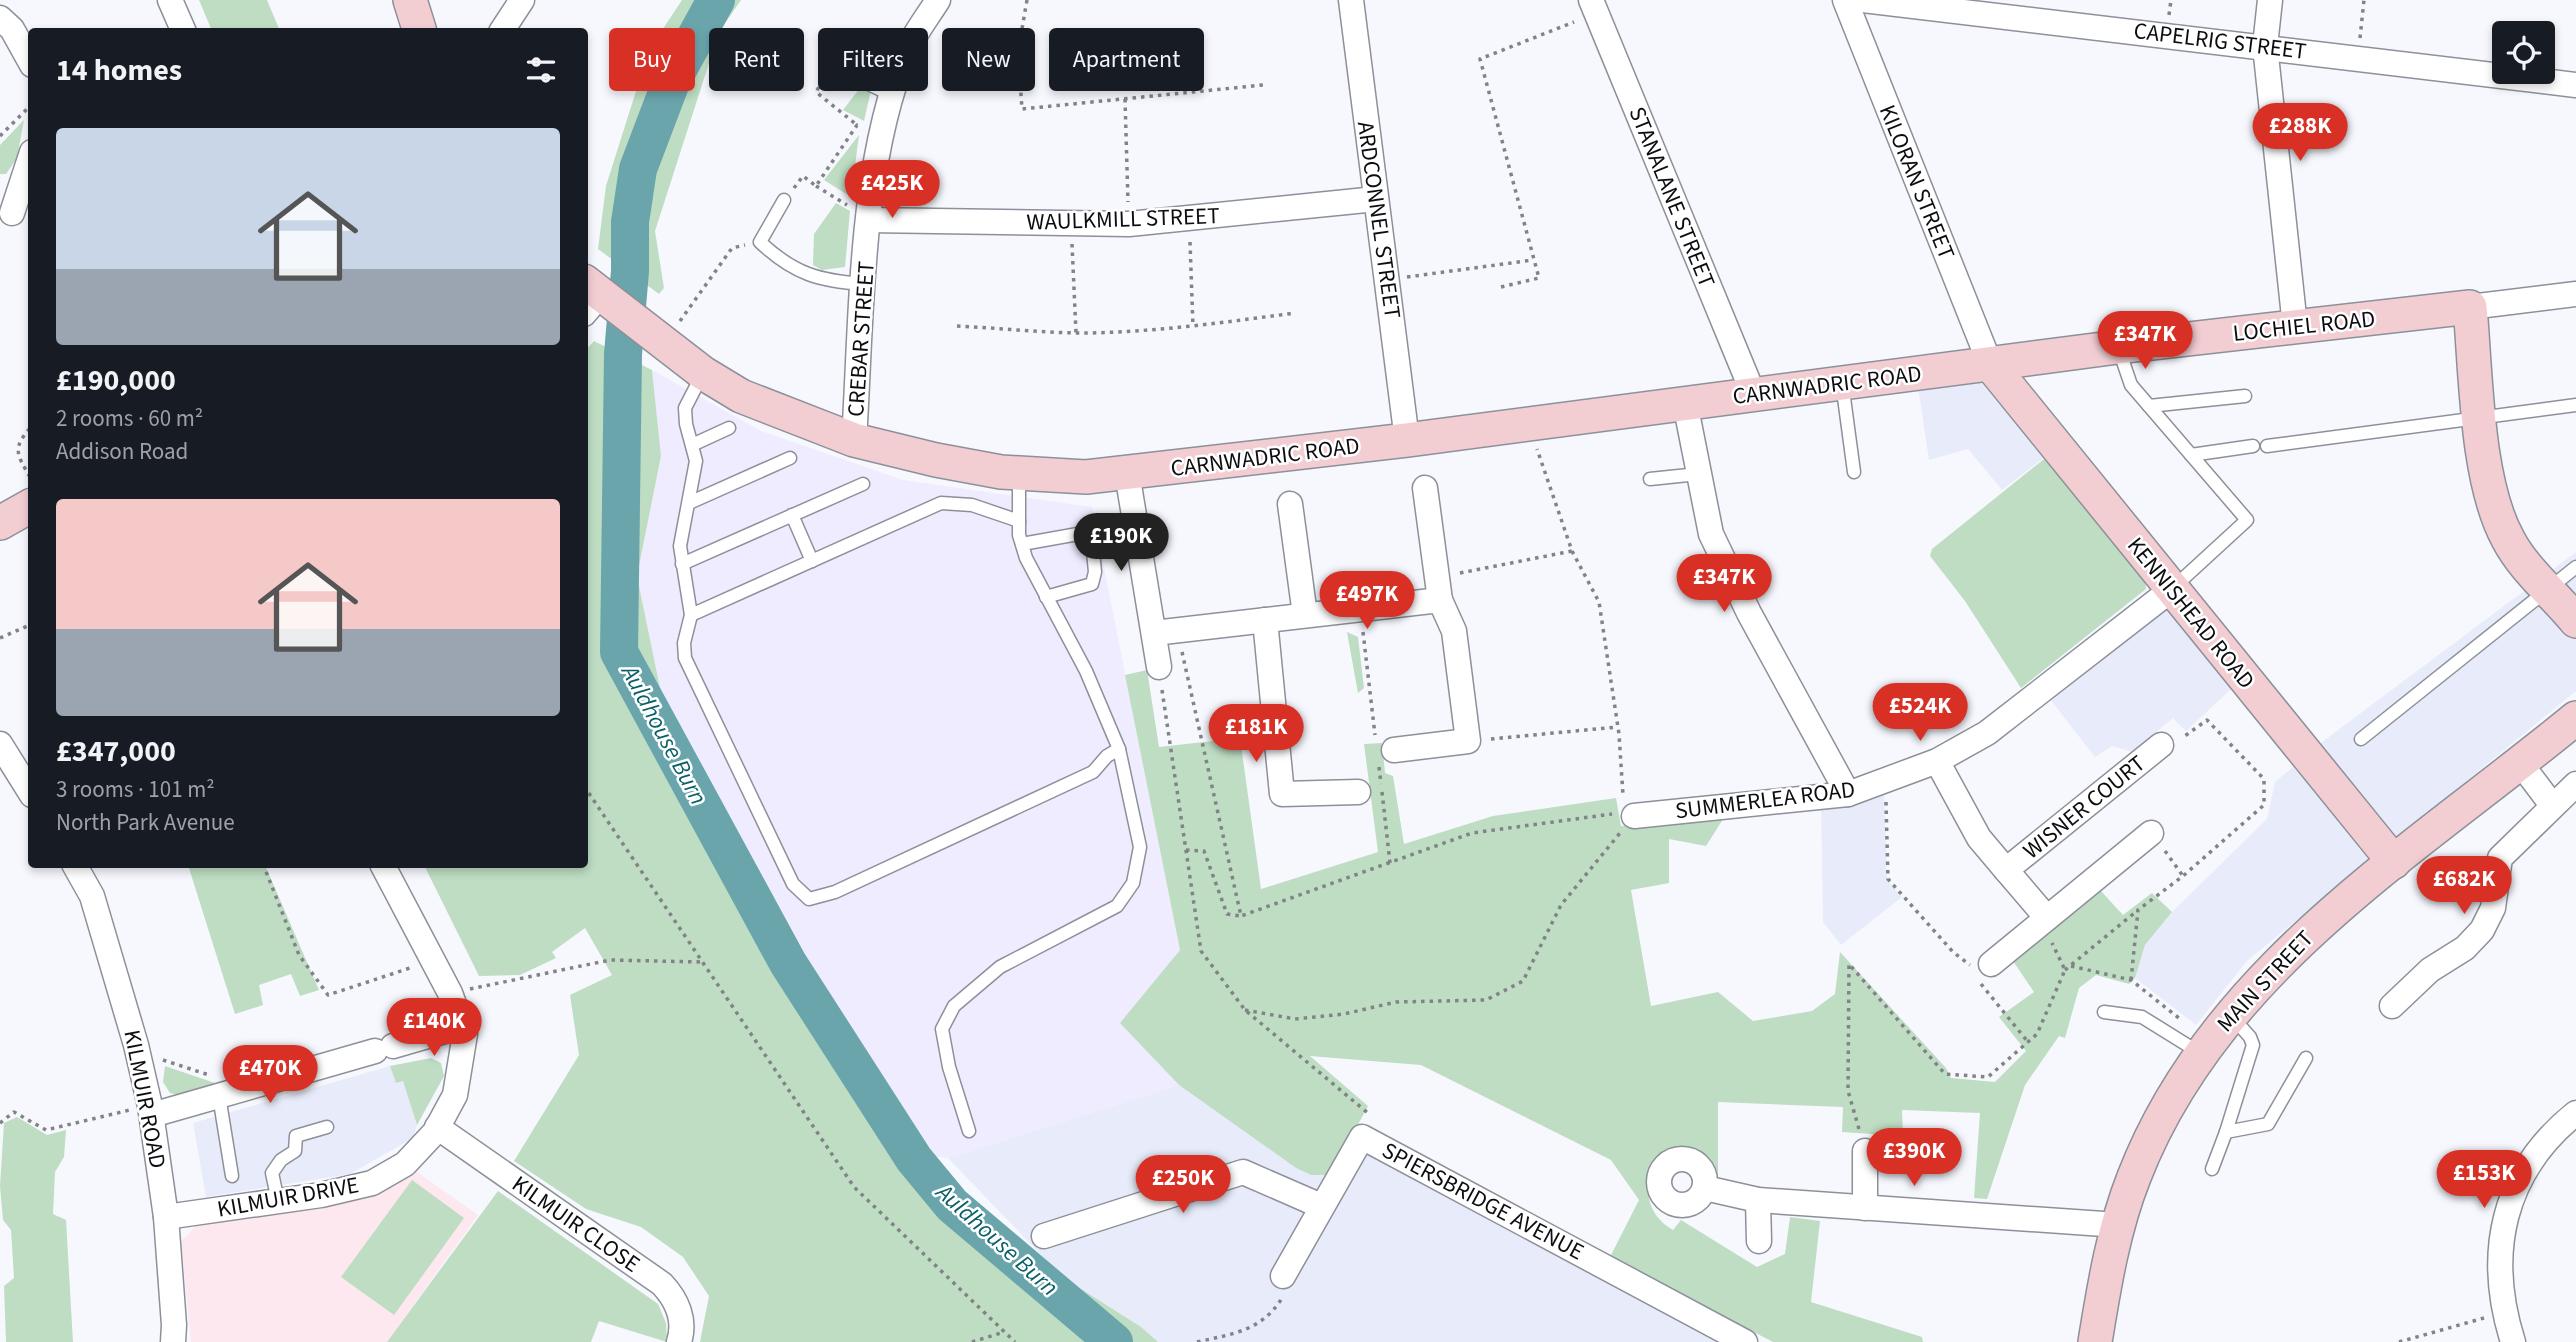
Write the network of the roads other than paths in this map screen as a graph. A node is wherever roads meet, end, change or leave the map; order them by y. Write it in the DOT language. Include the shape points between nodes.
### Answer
graph roads {
  1 [pos="170,0"];
  2 [pos="410,0"];
  3 [pos="522,0"];
  4 [pos="938,0"];
  5 [pos="1351,0"];
  6 [pos="1844,0"];
  7 [pos="1863,0"];
  8 [pos="2270,0"];
  9 [pos="1593,6"];
  10 [pos="0,18"];
  11 [pos="182,28"];
  12 [pos="419,28"];
  13 [pos="504,28"];
  14 [pos="2265,46"];
  15 [pos="28,58"];
  16 [pos="2576,85"];
  17 [pos="883,91"];
  18 [pos="892,95"];
  19 [pos="28,166"];
  20 [pos="1376,199"];
  21 [pos="784,200"];
  22 [pos="14,216"];
  23 [pos="869,220"];
  24 [pos="864,284"];
  25 [pos="2576,295"];
  26 [pos="590,296"];
  27 [pos="2470,307"];
  28 [pos="2295,326"];
  29 [pos="2118,347"];
  30 [pos="1990,364"];
  31 [pos="703,373"];
  32 [pos="1842,383"];
  33 [pos="1753,393"];
  34 [pos="2245,396"];
  35 [pos="1685,403"];
  36 [pos="2576,405"];
  37 [pos="2149,406"];
  38 [pos="2480,416"];
  39 [pos="729,428"];
  40 [pos="854,440"];
  41 [pos="1407,440"];
  42 [pos="692,445"];
  43 [pos="2191,455"];
  44 [pos="790,458"];
  45 [pos="1854,472"];
  46 [pos="1019,473"];
  47 [pos="1127,473"];
  48 [pos="1698,474"];
  49 [pos="1650,479"];
  50 [pos="863,484"];
  51 [pos="1425,488"];
  52 [pos="689,503"];
  53 [pos="1290,504"];
  54 [pos="28,507"];
  55 [pos="792,515"];
  56 [pos="1019,521"];
  57 [pos="0,523"];
  58 [pos="1022,544"];
  59 [pos="812,561"];
  60 [pos="682,564"];
  61 [pos="2576,567"];
  62 [pos="2549,588"];
  63 [pos="1439,589"];
  64 [pos="2171,590"];
  65 [pos="1046,597"];
  66 [pos="691,615"];
  67 [pos="1305,615"];
  68 [pos="1265,620"];
  69 [pos="2576,621"];
  70 [pos="1166,632"];
  71 [pos="1159,667"];
  72 [pos="2576,718"];
  73 [pos="2361,740"];
  74 [pos="0,744"];
  75 [pos="2161,745"];
  76 [pos="1119,749"];
  77 [pos="1394,750"];
  78 [pos="1937,761"];
  79 [pos="2521,764"];
  80 [pos="2576,783"];
  81 [pos="28,789"];
  82 [pos="1358,792"];
  83 [pos="1847,793"];
  84 [pos="2552,805"];
  85 [pos="1629,814"];
  86 [pos="2151,833"];
  87 [pos="2394,862"];
  88 [pos="76,868"];
  89 [pos="384,868"];
  90 [pos="2007,870"];
  91 [pos="2044,920"];
  92 [pos="1986,968"];
  93 [pos="2392,1006"];
  94 [pos="2104,1012"];
  95 [pos="2230,1014"];
  96 [pos="463,1026"];
  97 [pos="2205,1048"];
  98 [pos="2306,1059"];
  99 [pos="227,1094"];
  100 [pos="151,1110"];
  101 [pos="2576,1113"];
  102 [pos="327,1127"];
  103 [pos="437,1127"];
  104 [pos="969,1131"];
  105 [pos="2226,1132"];
  106 [pos="1865,1151"];
  107 [pos="2213,1169"];
  108 [pos="232,1176"];
  109 [pos="1704,1188"];
  110 [pos="1758,1200"];
  111 [pos="278,1201"];
  112 [pos="1321,1206"];
  113 [pos="1865,1208"];
  114 [pos="166,1217"];
  115 [pos="2118,1225"];
  116 [pos="1044,1236"];
  117 [pos="1759,1241"];
  118 [pos="1283,1276"];
  119 [pos="173,1342"];
  120 [pos="679,1342"];
  121 [pos="1745,1342"];
  122 [pos="2095,1342"];
  123 [pos="2513,1342"];
  1 -- 11 [label="street"];
  2 -- 12 [label="street"];
  3 -- 13 [label="street"];
  4 -- 18 [label="street, CREBAR STREET" via="908,48"];
  5 -- 20 [label="street, ARDCONNEL STREET"];
  6 -- 30 [label="street, KILORAN STREET"];
  7 -- 14 [label="street, CAPELRIG STREET"];
  8 -- 14 [label="street"];
  9 -- 33 [label="street, STANALANE STREET"];
  10 -- 15 [label="street"];
  14 -- 16 [label="street, CAPELRIG STREET"];
  14 -- 28 [label="street"];
  17 -- 18 [label="lane"];
  18 -- 23 [label="street, CREBAR STREET" via="869,129"];
  19 -- 22 [label="street"];
  20 -- 23 [label="street, WAULKMILL STREET" via="1129,224"];
  20 -- 41 [label="street, ARDCONNEL STREET"];
  21 -- 24 [label="lane" via="760,242 775,256 824,282"];
  23 -- 24 [label="street, CREBAR STREET"];
  24 -- 40 [label="street, CREBAR STREET"];
  25 -- 27 [label="street, LOCHIEL ROAD"];
  26 -- 31 [label="street, CARNWADRIC ROAD"];
  27 -- 28 [label="street, LOCHIEL ROAD"];
  27 -- 38 [label="street"];
  28 -- 29 [label="street, LOCHIEL ROAD"];
  29 -- 30 [label="street, LOCHIEL ROAD"];
  29 -- 37 [label="lane" via="2131,385"];
  30 -- 32 [label="street, CARNWADRIC ROAD"];
  30 -- 64 [label="street, KENNISHEAD ROAD"];
  31 -- 40 [label="street, CARNWADRIC ROAD" via="741,396"];
  31 -- 42 [label="lane" via="685,408"];
  32 -- 33 [label="street, CARNWADRIC ROAD"];
  32 -- 45 [label="lane"];
  33 -- 35 [label="street, CARNWADRIC ROAD"];
  34 -- 37 [label="lane"];
  35 -- 41 [label="street, CARNWADRIC ROAD"];
  35 -- 48 [label="street"];
  36 -- 38 [label="lane"];
  37 -- 43 [label="lane"];
  38 -- 43 [label="lane"];
  38 -- 62 [label="street" via="2496,513 2523,562"];
  39 -- 42 [label="lane"];
  40 -- 46 [label="street, CARNWADRIC ROAD" via="936,460"];
  41 -- 47 [label="street, CARNWADRIC ROAD"];
  42 -- 52 [label="lane" via="696,461"];
  43 -- 64 [label="lane" via="2247,520"];
  44 -- 52 [label="lane"];
  46 -- 47 [label="street, CARNWADRIC ROAD" via="1086,477"];
  46 -- 56 [label="lane"];
  47 -- 70 [label="street"];
  48 -- 49 [label="lane"];
  48 -- 83 [label="street" via="1711,534"];
  50 -- 55 [label="lane"];
  51 -- 63 [label="street"];
  52 -- 60 [label="lane" via="680,546"];
  53 -- 67 [label="street"];
  54 -- 57 [label="street"];
  55 -- 59 [label="lane"];
  55 -- 60 [label="lane"];
  56 -- 58 [label="lane"];
  56 -- 59 [label="lane" via="972,505 941,503"];
  58 -- 65 [label="lane"];
  58 -- 65 [label="lane" via="1078,534 1092,541 1092,584"];
  59 -- 66 [label="lane"];
  60 -- 66 [label="lane"];
  61 -- 62 [label="lane"];
  62 -- 69 [label="street"];
  62 -- 73 [label="lane"];
  63 -- 67 [label="street"];
  63 -- 77 [label="street" via="1454,631 1468,741"];
  64 -- 78 [label="street, SUMMERLEA ROAD" via="1987,733"];
  64 -- 87 [label="street, KENNISHEAD ROAD"];
  65 -- 76 [label="lane" via="1086,671"];
  66 -- 76 [label="lane" via="685,658 793,884 809,899 835,892 1093,772"];
  67 -- 68 [label="street"];
  68 -- 70 [label="street"];
  68 -- 82 [label="street" via="1282,794"];
  70 -- 71 [label="street"];
  72 -- 79 [label="street, MAIN STREET"];
  74 -- 81 [label="street"];
  75 -- 90 [label="street, WISNER COURT"];
  76 -- 104 [label="lane" via="1140,847 1133,883 1117,906 1000,967 954,1006 942,1029"];
  78 -- 83 [label="street, SUMMERLEA ROAD"];
  78 -- 90 [label="street, WISNER COURT" via="1979,838"];
  79 -- 84 [label="street"];
  79 -- 87 [label="street, MAIN STREET"];
  80 -- 84 [label="street"];
  83 -- 85 [label="street, SUMMERLEA ROAD"];
  84 -- 93 [label="street" via="2500,858 2493,908 2482,930"];
  86 -- 91 [label="street"];
  87 -- 95 [label="street, MAIN STREET" via="2298,942"];
  88 -- 100 [label="street, KILMUIR ROAD" via="92,897"];
  89 -- 96 [label="street, KILMUIR DRIVE"];
  90 -- 91 [label="street, WISNER COURT"];
  91 -- 92 [label="street"];
  94 -- 97 [label="lane" via="2141,1017"];
  95 -- 97 [label="street, MAIN STREET"];
  95 -- 105 [label="lane" via="2253,1045"];
  96 -- 99 [label="street"];
  96 -- 103 [label="street, KILMUIR DRIVE" via="455,1095"];
  97 -- 115 [label="street, MAIN STREET" via="2153,1135"];
  98 -- 105 [label="lane" via="2268,1124"];
  99 -- 100 [label="street"];
  99 -- 108 [label="lane"];
  100 -- 114 [label="street, KILMUIR ROAD"];
  101 -- 123 [label="street" via="2542,1144 2510,1203 2499,1269"];
  102 -- 111 [label="lane" via="296,1136 295,1151 272,1173"];
  103 -- 111 [label="street, KILMUIR DRIVE" via="405,1164 372,1183"];
  103 -- 120 [label="street, KILMUIR CLOSE" via="662,1284 673,1295 681,1317"];
  105 -- 107 [label="lane"];
  106 -- 113 [label="street"];
  109 -- 110 [label="street"];
  110 -- 113 [label="street"];
  110 -- 117 [label="street"];
  111 -- 114 [label="street, KILMUIR DRIVE"];
  112 -- 116 [label="street" via="1243,1172"];
  112 -- 118 [label="street, SPIERSBRIDGE AVENUE"];
  112 -- 121 [label="street, SPIERSBRIDGE AVENUE" via="1362,1137"];
  113 -- 115 [label="street"];
  114 -- 119 [label="street, KILMUIR ROAD"];
  115 -- 122 [label="street, MAIN STREET"];
}
